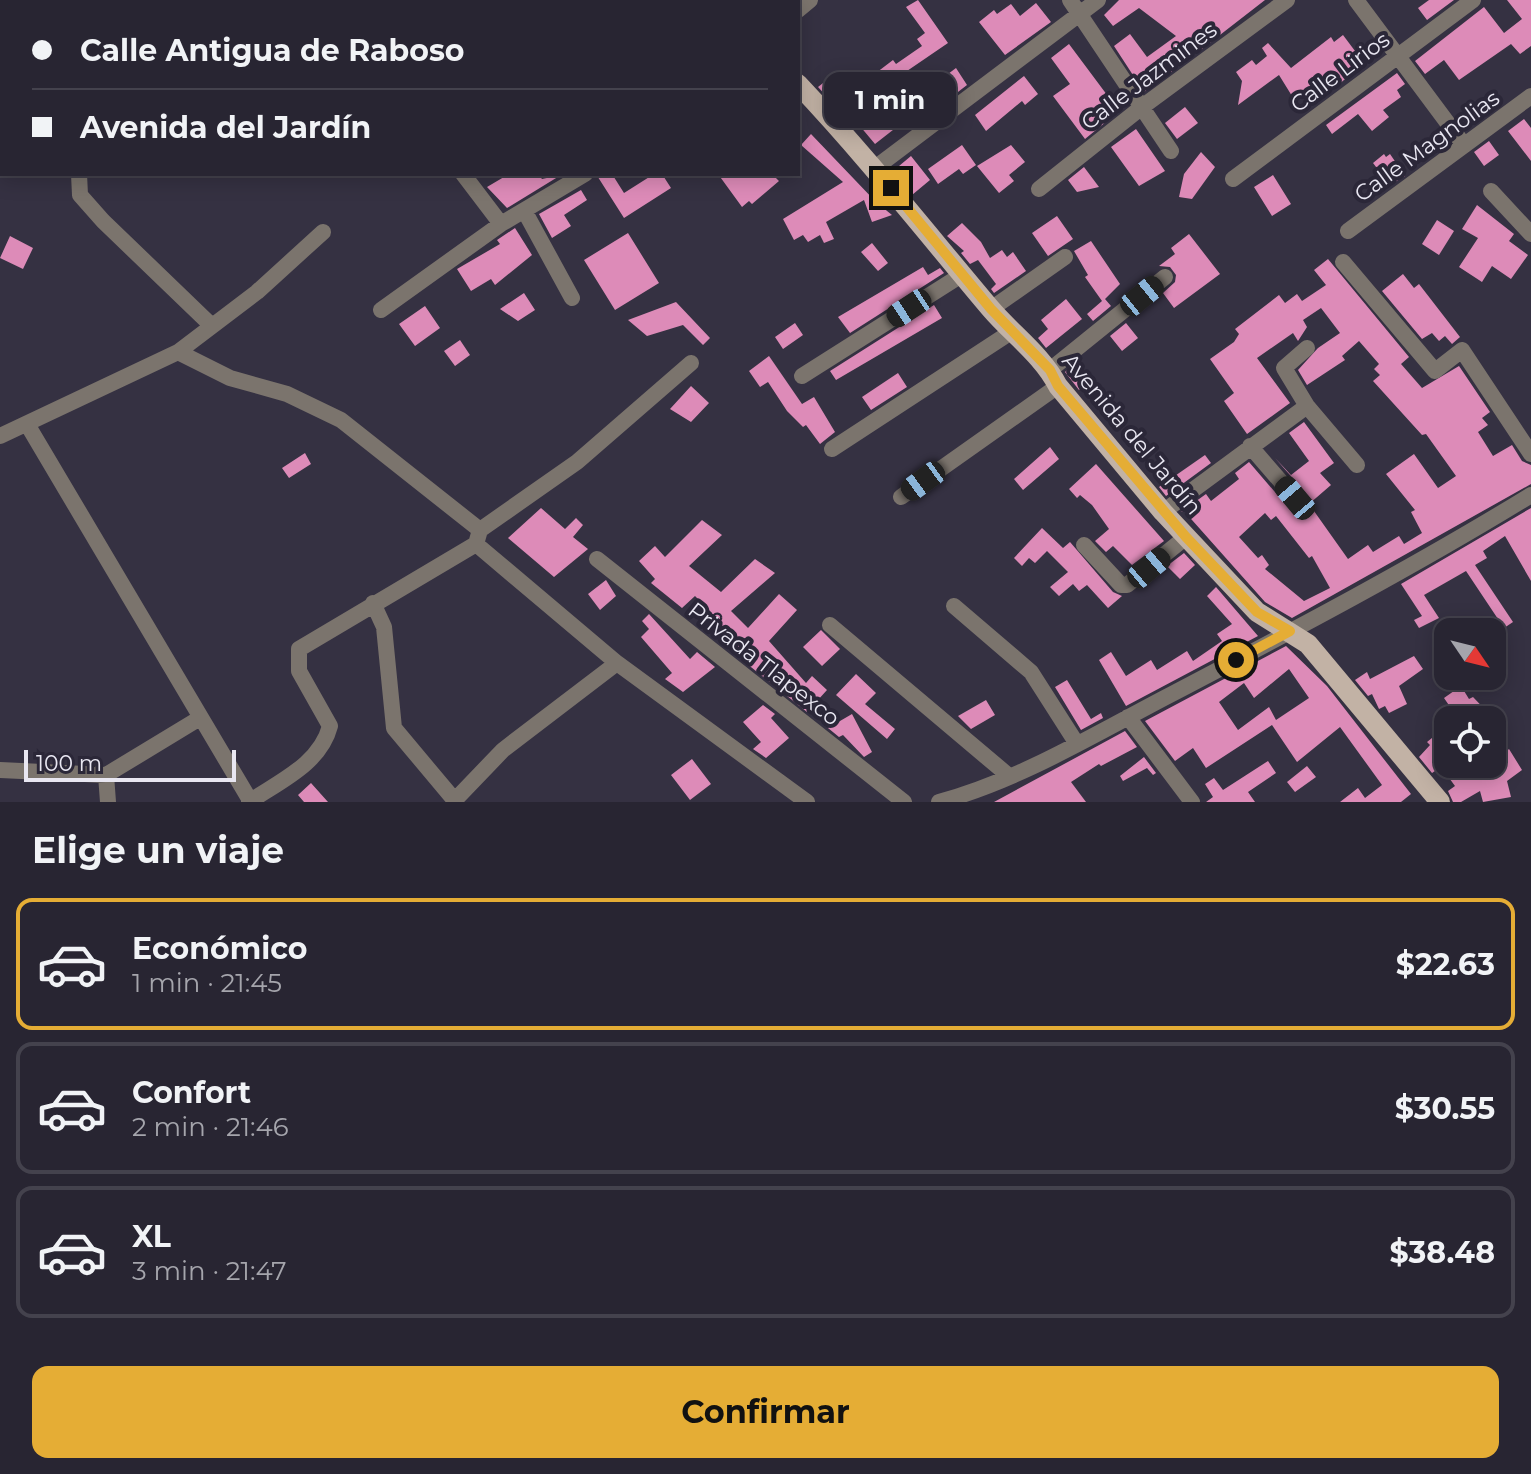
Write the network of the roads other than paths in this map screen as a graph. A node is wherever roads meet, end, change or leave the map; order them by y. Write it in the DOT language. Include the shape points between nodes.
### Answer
graph roads {
  1 [pos="1098,0"];
  2 [pos="1287,0"];
  3 [pos="1356,0"];
  4 [pos="1473,0"];
  5 [pos="1075,6"];
  6 [pos="1398,57"];
  7 [pos="800,86"];
  8 [pos="1531,96"];
  9 [pos="1142,107"];
  10 [pos="1464,145"];
  11 [pos="1171,151"];
  12 [pos="875,168"];
  13 [pos="79,176"];
  14 [pos="465,176"];
  15 [pos="582,176"];
  16 [pos="1233,179"];
  17 [pos="1039,189"];
  18 [pos="1491,191"];
  19 [pos="525,212"];
  20 [pos="501,224"];
  21 [pos="1348,231"];
  22 [pos="323,232"];
  23 [pos="1531,234"];
  24 [pos="1065,257"];
  25 [pos="1343,262"];
  26 [pos="963,274"];
  27 [pos="1165,277"];
  28 [pos="572,298"];
  29 [pos="991,309"];
  30 [pos="381,310"];
  31 [pos="212,326"];
  32 [pos="1011,332"];
  33 [pos="1307,348"];
  34 [pos="178,352"];
  35 [pos="691,363"];
  36 [pos="802,376"];
  37 [pos="1054,378"];
  38 [pos="1307,406"];
  39 [pos="27,424"];
  40 [pos="0,436"];
  41 [pos="1250,446"];
  42 [pos="832,449"];
  43 [pos="1531,454"];
  44 [pos="1357,465"];
  45 [pos="1531,495"];
  46 [pos="901,497"];
  47 [pos="1295,498"];
  48 [pos="1163,512"];
  49 [pos="478,537"];
  50 [pos="1186,537"];
  51 [pos="1084,545"];
  52 [pos="597,559"];
  53 [pos="373,603"];
  54 [pos="954,606"];
  55 [pos="830,625"];
  56 [pos="1290,631"];
  57 [pos="617,663"];
  58 [pos="1128,717"];
  59 [pos="200,718"];
  60 [pos="1077,744"];
  61 [pos="0,770"];
  62 [pos="106,775"];
  63 [pos="1009,776"];
  64 [pos="455,801"];
  65 [pos="108,802"];
  66 [pos="250,802"];
  67 [pos="807,802"];
  68 [pos="904,802"];
  69 [pos="939,802"];
  70 [pos="1192,802"];
  71 [pos="1440,802"];
  1 -- 5 [label="street"];
  2 -- 9 [label="street, Calle Jazmines"];
  3 -- 6 [label="street"];
  4 -- 6 [label="street, Calle Lirios"];
  5 -- 9 [label="street"];
  5 -- 12 [label="street"];
  6 -- 10 [label="street"];
  6 -- 16 [label="street, Calle Lirios"];
  7 -- 12 [label="main road, Avenida del Jardín"];
  8 -- 10 [label="street, Calle Magnolias"];
  9 -- 11 [label="street"];
  9 -- 17 [label="street, Calle Jazmines"];
  10 -- 21 [label="street, Calle Magnolias"];
  12 -- 26 [label="main road, Avenida del Jardín"];
  13 -- 31 [label="street" via="80,195 103,221"];
  14 -- 20 [label="street"];
  15 -- 19 [label="street"];
  18 -- 23 [label="street"];
  19 -- 20 [label="street"];
  19 -- 28 [label="street"];
  20 -- 30 [label="street"];
  22 -- 31 [label="street"];
  24 -- 29 [label="street"];
  25 -- 43 [label="street" via="1435,371 1462,350"];
  26 -- 29 [label="main road, Avenida del Jardín"];
  26 -- 36 [label="street"];
  27 -- 37 [label="street"];
  29 -- 32 [label="main road, Avenida del Jardín"];
  31 -- 34 [label="street"];
  32 -- 37 [label="main road, Avenida del Jardín"];
  32 -- 42 [label="street"];
  33 -- 38 [label="street" via="1284,368"];
  34 -- 39 [label="street"];
  34 -- 49 [label="street" via="341,420"];
  35 -- 49 [label="street" via="577,462"];
  37 -- 46 [label="street"];
  37 -- 48 [label="main road, Avenida del Jardín"];
  38 -- 41 [label="street"];
  38 -- 44 [label="street"];
  39 -- 40 [label="street"];
  39 -- 59 [label="street"];
  41 -- 47 [label="street"];
  41 -- 48 [label="street"];
  45 -- 56 [label="street"];
  48 -- 50 [label="main road, Avenida del Jardín"];
  49 -- 53 [label="street"];
  49 -- 57 [label="street"];
  50 -- 51 [label="street" via="1127,585 1121,585"];
  50 -- 56 [label="main road, Avenida del Jardín" via="1257,612"];
  52 -- 68 [label="street, Privada Tlapexco"];
  53 -- 64 [label="street" via="384,627 394,728"];
  53 -- 66 [label="street" via="299,649 299,671 330,726 326,742 315,757"];
  54 -- 60 [label="street" via="1031,672"];
  55 -- 63 [label="street"];
  56 -- 58 [label="street"];
  56 -- 71 [label="main road, Avenida del Jardín" via="1308,644"];
  57 -- 64 [label="street" via="503,750"];
  57 -- 67 [label="street"];
  58 -- 60 [label="street"];
  58 -- 70 [label="street"];
  59 -- 62 [label="street"];
  59 -- 66 [label="street"];
  60 -- 63 [label="street"];
  61 -- 62 [label="street"];
  62 -- 65 [label="street"];
  63 -- 69 [label="street"];
}
